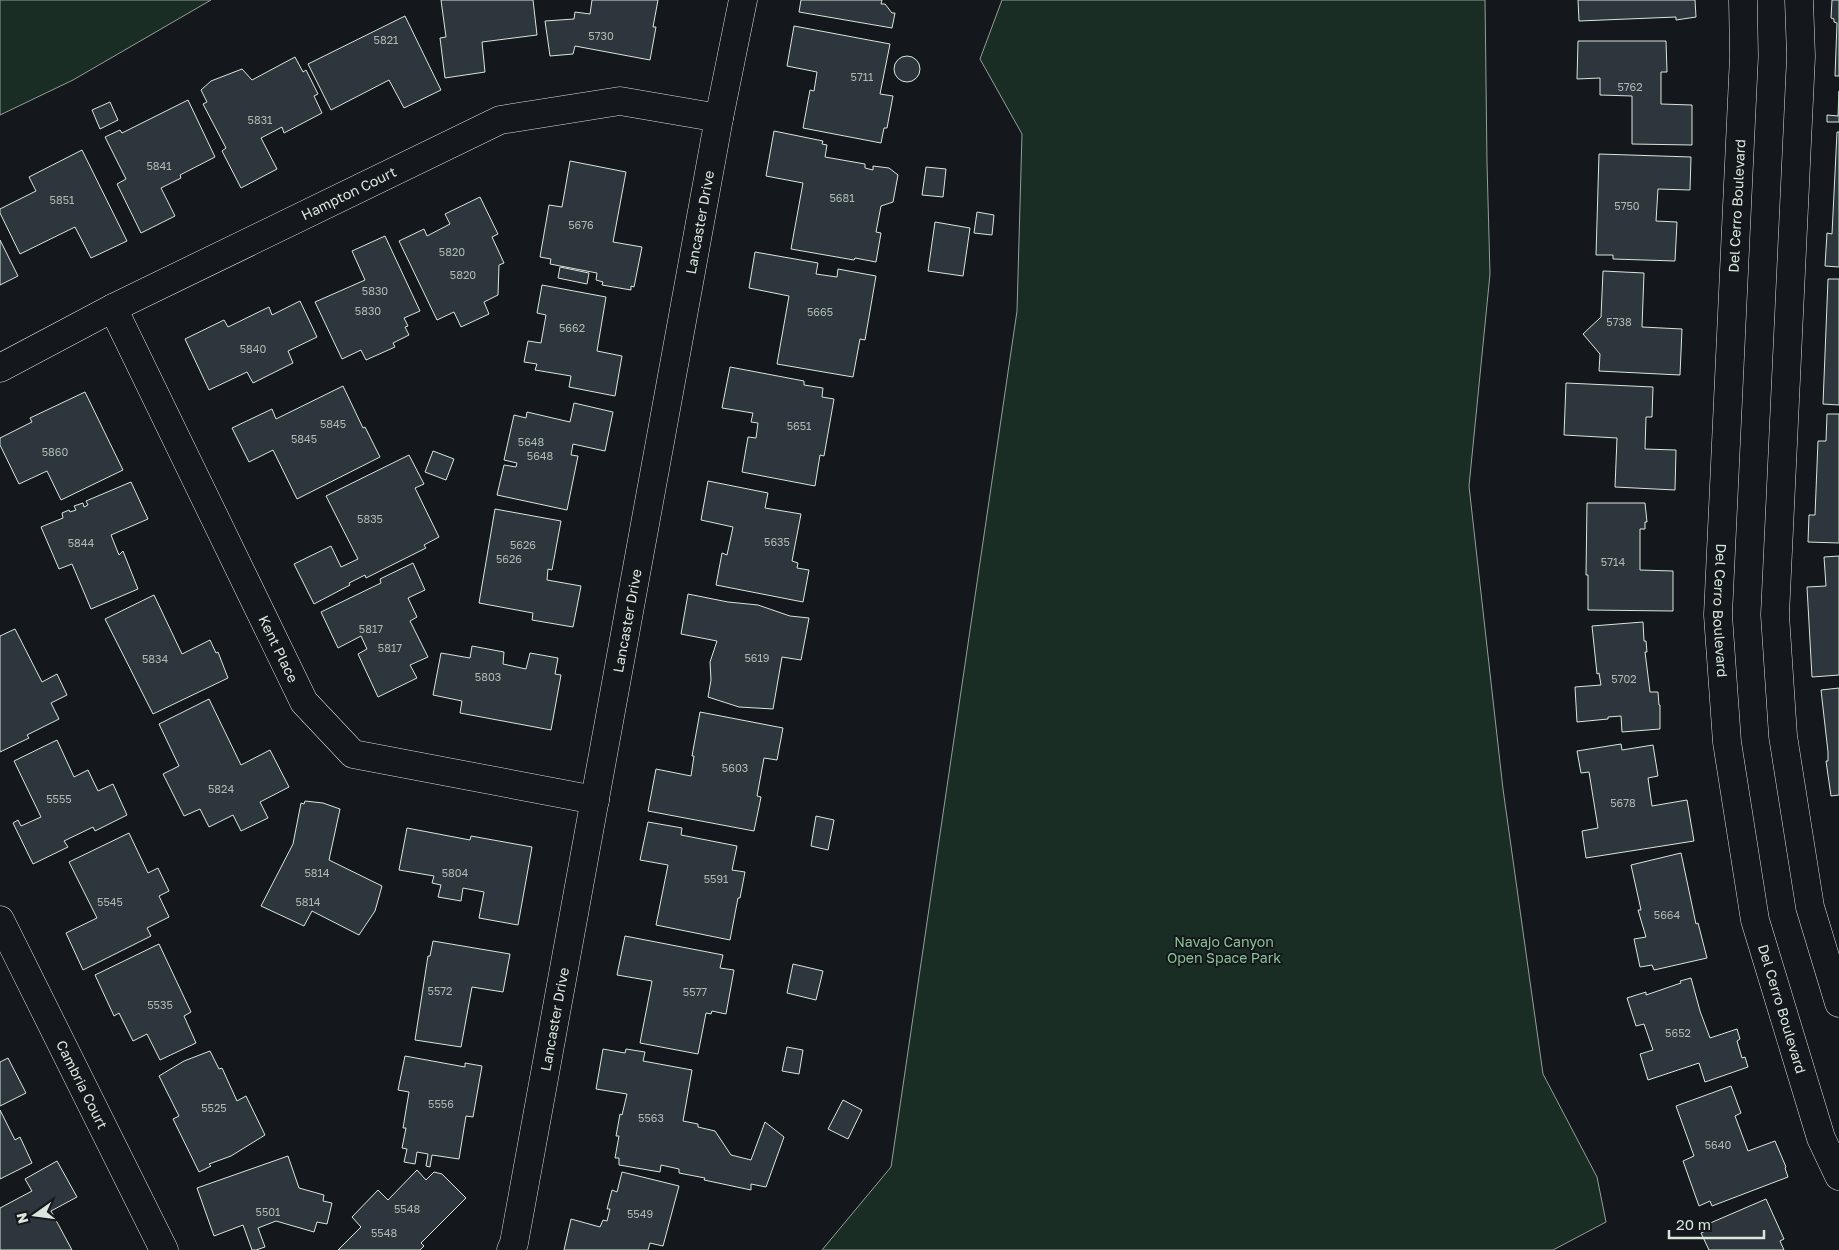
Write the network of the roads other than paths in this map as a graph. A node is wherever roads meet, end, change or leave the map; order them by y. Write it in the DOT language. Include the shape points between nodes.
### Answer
graph roads {
  1 [pos="743,0"];
  2 [pos="1743,0"];
  3 [pos="1799,0"];
  4 [pos="719,118"];
  5 [pos="112,308"];
  6 [pos="0,368"];
  7 [pos="596,800"];
  8 [pos="0,920"];
  9 [pos="1839,1003"];
  10 [pos="1839,1176"];
  11 [pos="512,1246"];
  12 [pos="164,1250"];
  1 -- 4 [label="street, Lancaster Drive"];
  2 -- 10 [label="street, Del Cerro Boulevard" via="1744,56 1718,615 1727,742 1755,920 1821,1138"];
  3 -- 9 [label="street" via="1801,56 1775,615 1783,736 1810,907"];
  4 -- 5 [label="street, Hampton Court" via="620,101 500,120"];
  4 -- 7 [label="street, Lancaster Drive"];
  5 -- 6 [label="street, Hampton Court"];
  5 -- 7 [label="street, Kent Place" via="304,702 353,754"];
  7 -- 11 [label="street, Lancaster Drive"];
  8 -- 12 [label="street, Cambria Court"];
}
